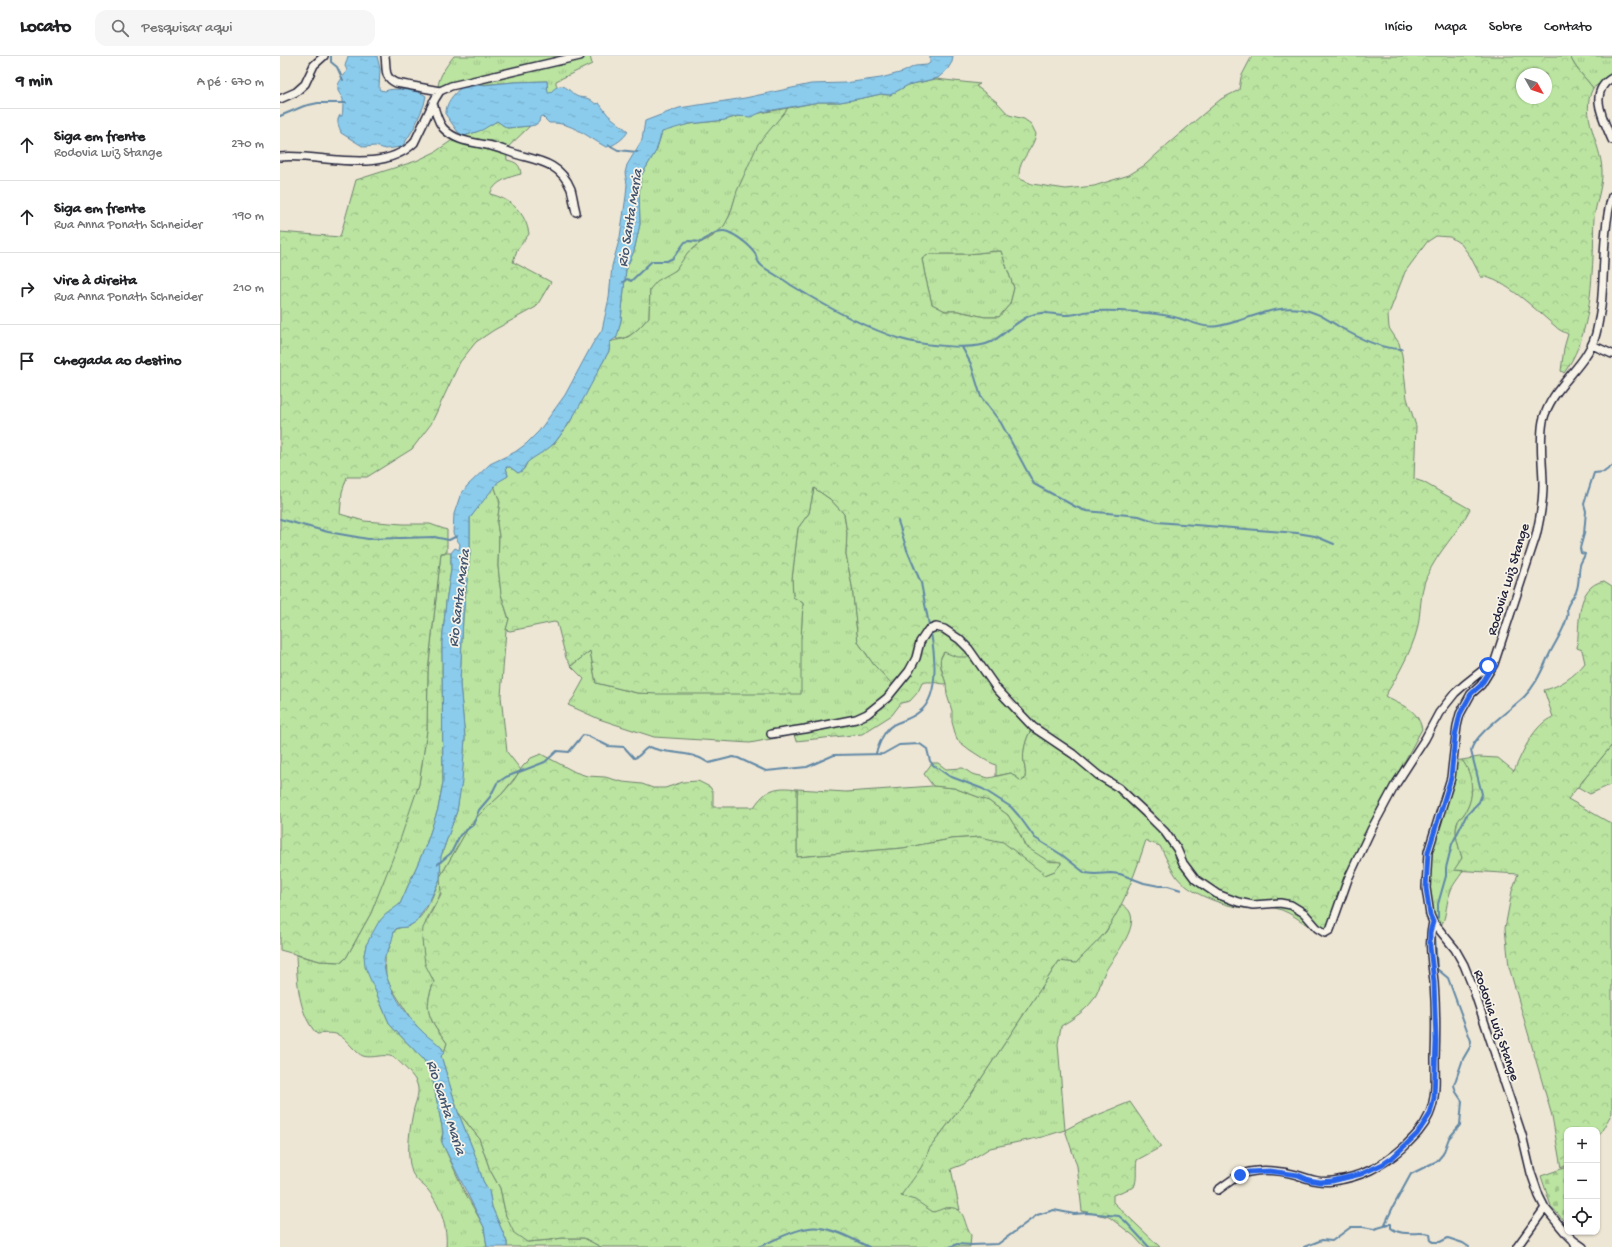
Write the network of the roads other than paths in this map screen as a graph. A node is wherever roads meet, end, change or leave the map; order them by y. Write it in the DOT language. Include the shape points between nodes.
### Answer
graph roads {
  1 [pos="324,56"];
  2 [pos="385,56"];
  3 [pos="580,56"];
  4 [pos="1612,78"];
  5 [pos="440,91"];
  6 [pos="280,99"];
  7 [pos="433,102"];
  8 [pos="1612,140"];
  9 [pos="280,157"];
  10 [pos="1612,196"];
  11 [pos="576,212"];
  12 [pos="1592,345"];
  13 [pos="1612,354"];
  14 [pos="1494,664"];
  15 [pos="771,734"];
  16 [pos="1433,922"];
  17 [pos="1218,1190"];
  18 [pos="1545,1208"];
  19 [pos="1575,1244"];
  20 [pos="1517,1247"];
  21 [pos="1583,1247"];
  1 -- 6 [label="street" via="314,66 305,84 296,92"];
  2 -- 5 [label="street" via="386,74 391,81"];
  3 -- 5 [label="street" via="451,86"];
  4 -- 8 [label="street" via="1602,86 1598,100"];
  5 -- 7 [label="street"];
  7 -- 9 [label="street" via="414,143 393,157 349,161"];
  7 -- 11 [label="street" via="439,121 455,137 544,161 560,173 570,188"];
  10 -- 12 [label="street, Rodovia Luiz Stange" via="1607,220 1599,319"];
  12 -- 13 [label="street"];
  12 -- 14 [label="street, Rodovia Luiz Stange" via="1559,388 1546,410 1541,438 1541,514"];
  14 -- 15 [label="street" via="1464,685 1439,713 1370,830 1348,879 1330,930 1325,933 1304,913 1291,906 1280,903 1253,905 1238,902 1217,894 1195,879 1165,832 1150,817 1119,788 1033,727 997,689 969,649 944,629 936,627 928,630 920,642 909,671 890,694 867,714 856,719"];
  14 -- 16 [label="street, Rodovia Luiz Stange" via="1465,704 1458,720 1451,778 1428,852 1426,888"];
  16 -- 17 [label="street" via="1430,947 1434,982 1434,1098 1430,1114 1417,1134 1383,1164 1361,1174 1320,1182 1285,1173 1249,1172"];
  16 -- 18 [label="street, Rodovia Luiz Stange" via="1455,948 1472,985 1522,1135 1531,1173"];
  18 -- 19 [label="street, Rodovia Luiz Stange"];
  18 -- 20 [label="street"];
  19 -- 21 [label="street, Rodovia Luiz Stange"];
}
